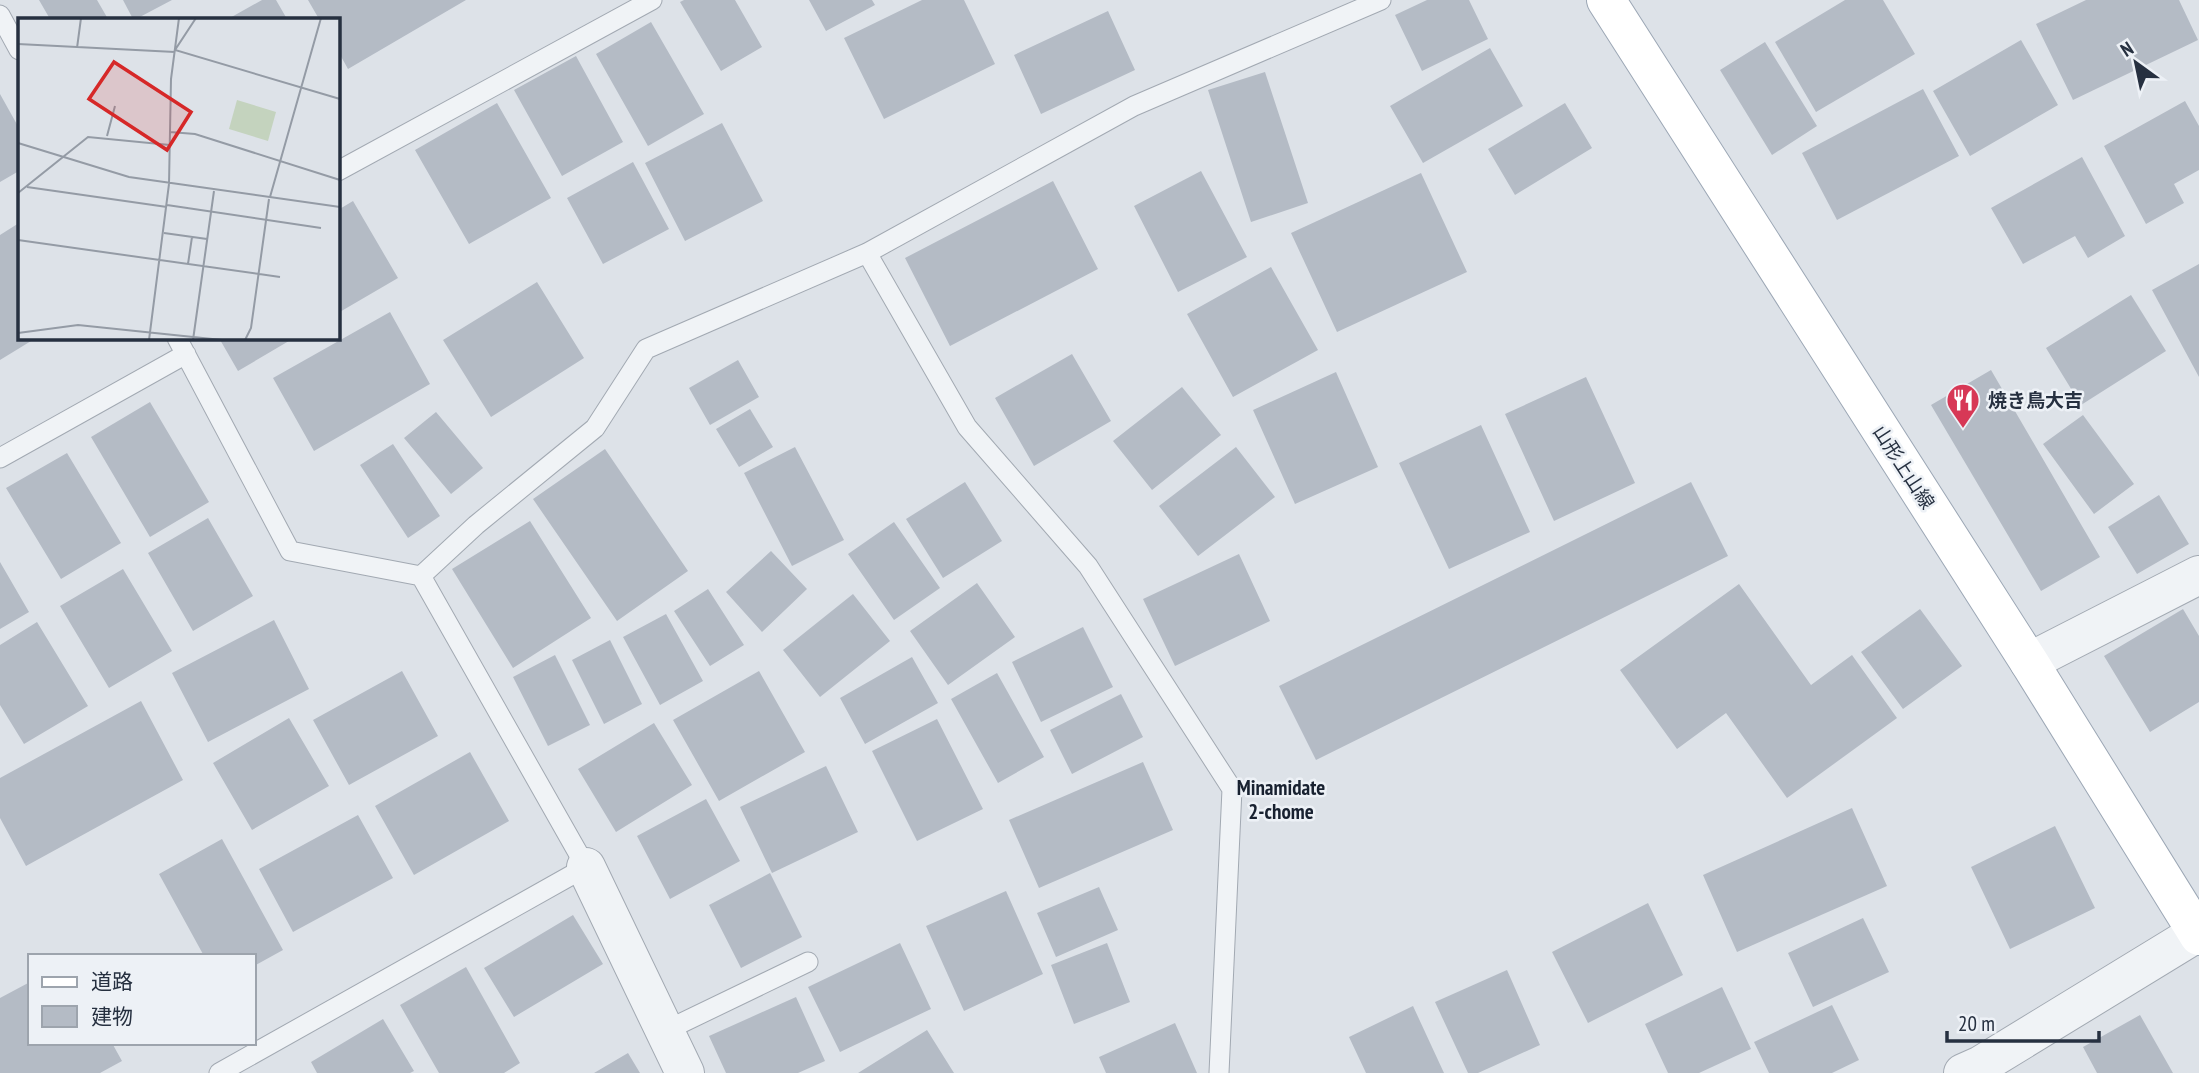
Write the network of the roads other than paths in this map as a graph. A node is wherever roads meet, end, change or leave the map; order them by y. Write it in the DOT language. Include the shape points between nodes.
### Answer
graph roads {
  1 [pos="652,0"];
  2 [pos="1381,0"];
  3 [pos="1606,0"];
  4 [pos="0,15"];
  5 [pos="18,48"];
  6 [pos="340,170"];
  7 [pos="867,253"];
  8 [pos="181,346"];
  9 [pos="0,458"];
  10 [pos="2199,575"];
  11 [pos="421,576"];
  12 [pos="2029,662"];
  13 [pos="586,867"];
  14 [pos="2198,935"];
  15 [pos="808,962"];
  16 [pos="665,1031"];
  17 [pos="219,1073"];
  18 [pos="685,1073"];
  19 [pos="1219,1073"];
  20 [pos="1963,1073"];
  1 -- 6 [label="lane"];
  2 -- 7 [label="lane" via="1134,106"];
  3 -- 12 [label="main road, 山形上山線"];
  4 -- 5 [label="lane"];
  7 -- 11 [label="lane" via="646,349 595,428"];
  7 -- 19 [label="lane" via="967,428 1088,566 1232,789"];
  8 -- 9 [label="lane"];
  8 -- 11 [label="lane" via="290,551"];
  10 -- 12 [label="street"];
  11 -- 13 [label="lane"];
  12 -- 14 [label="main road, 山形上山線"];
  13 -- 16 [label="street"];
  13 -- 17 [label="lane"];
  14 -- 20 [label="street"];
  15 -- 16 [label="lane"];
  16 -- 18 [label="street"];
}
